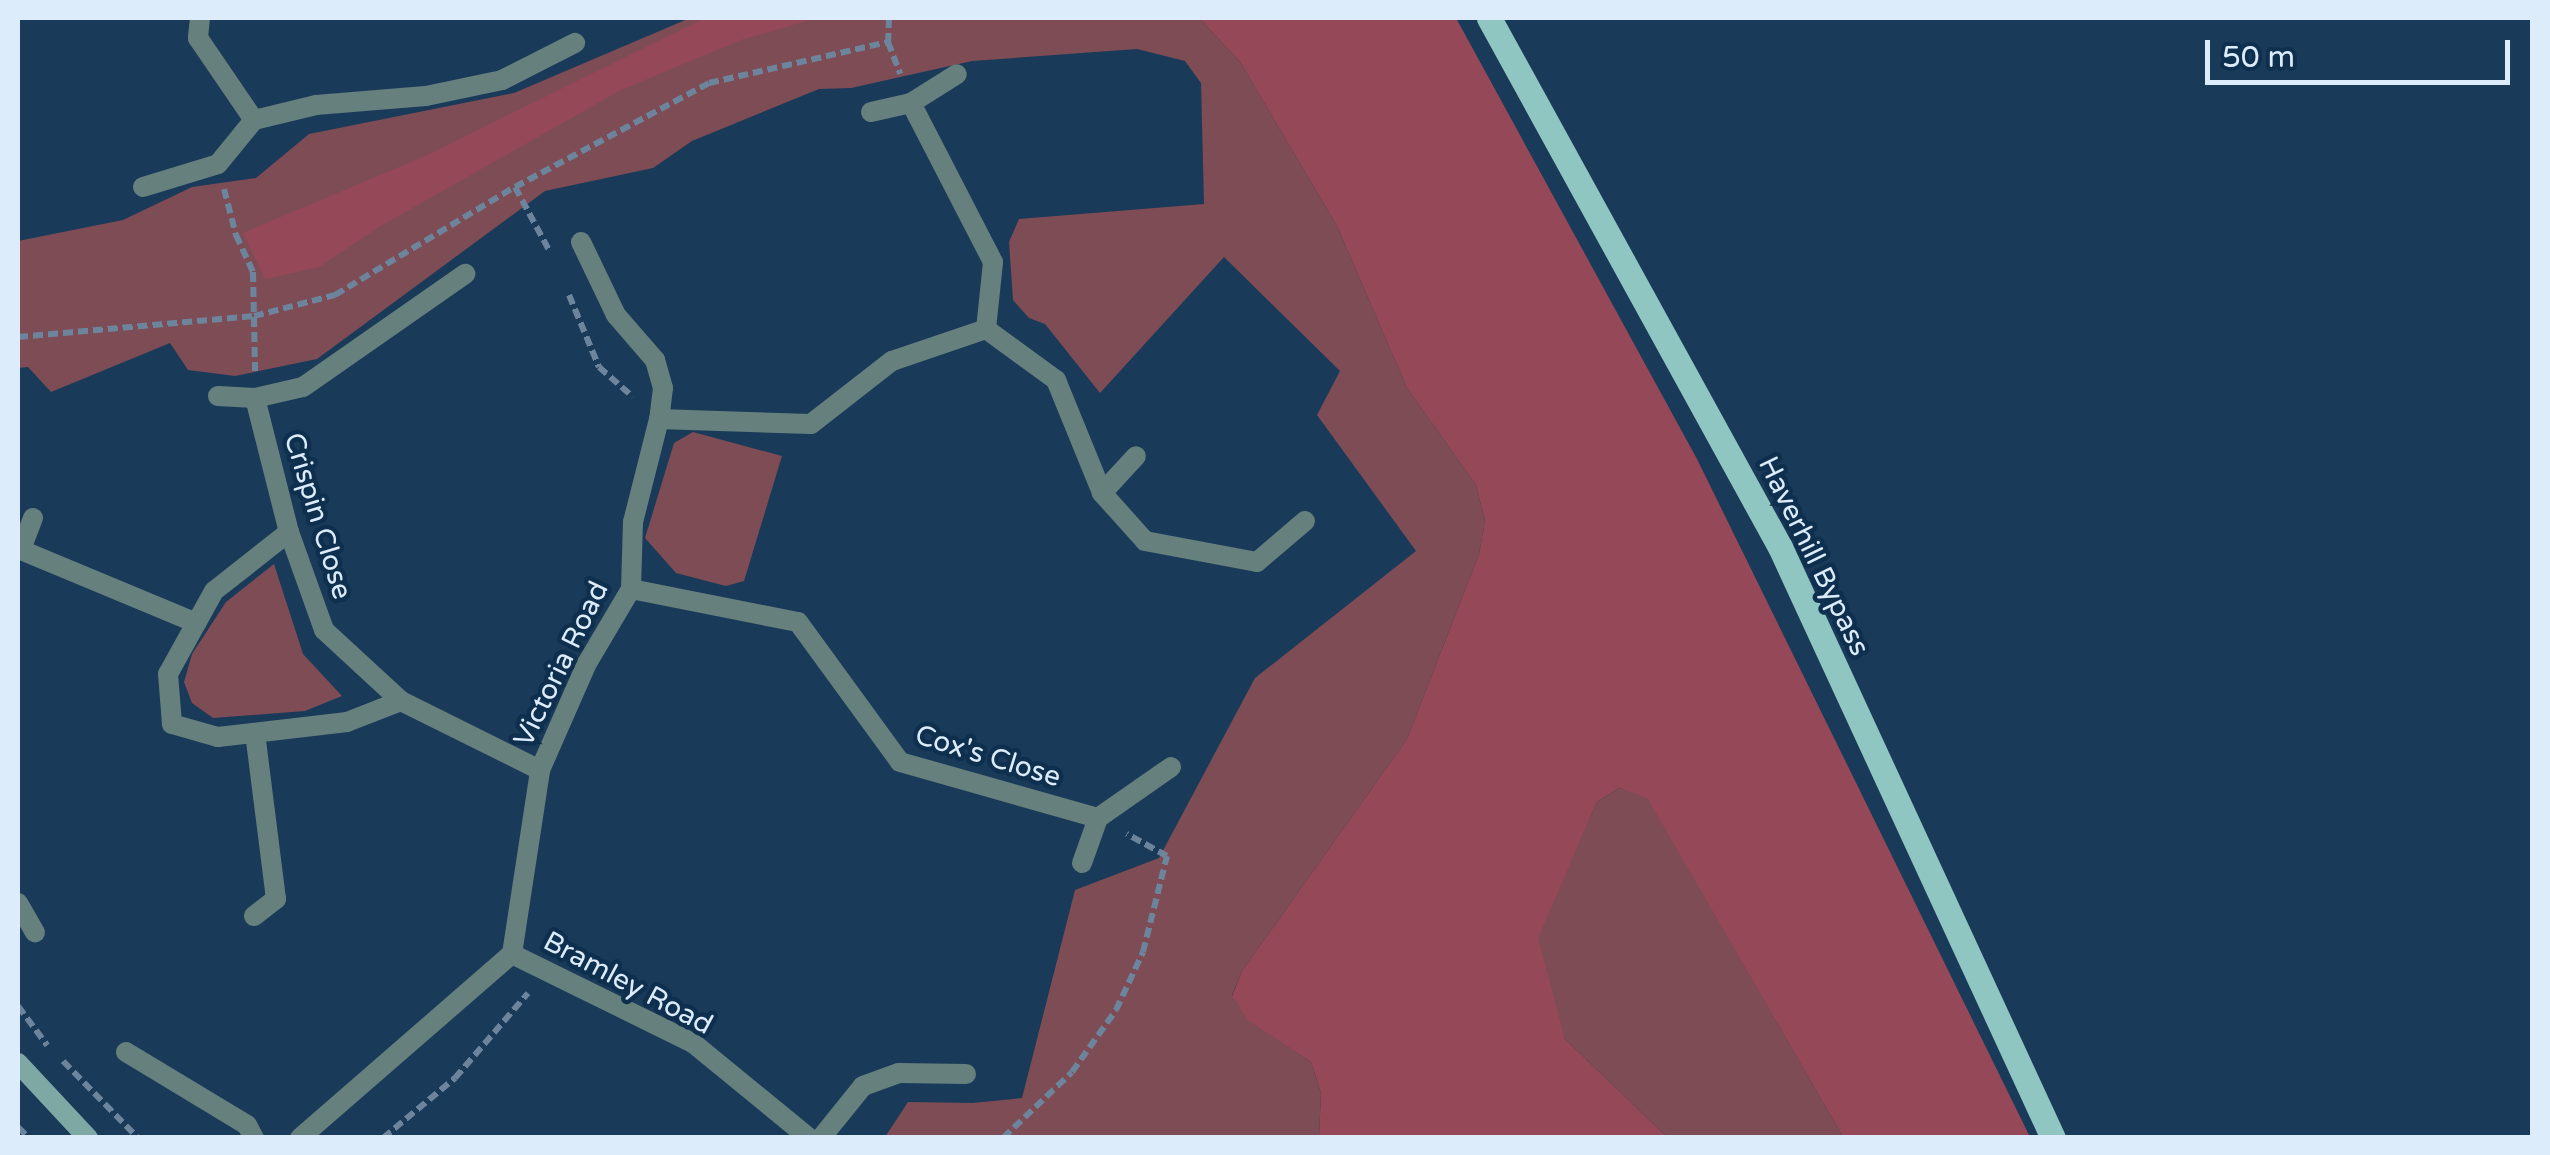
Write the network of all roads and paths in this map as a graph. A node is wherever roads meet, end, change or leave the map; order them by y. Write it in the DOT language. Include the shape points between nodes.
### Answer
graph roads {
  1 [pos="200,18"];
  2 [pos="889,18"];
  3 [pos="1489,18"];
  4 [pos="576,42"];
  5 [pos="888,42"];
  6 [pos="957,74"];
  7 [pos="900,76"];
  8 [pos="911,102"];
  9 [pos="872,112"];
  10 [pos="254,120"];
  11 [pos="218,164"];
  12 [pos="144,187"];
  13 [pos="515,187"];
  14 [pos="541,230"];
  15 [pos="581,242"];
  16 [pos="465,274"];
  17 [pos="254,316"];
  18 [pos="986,329"];
  19 [pos="18,337"];
  20 [pos="218,396"];
  21 [pos="256,398"];
  22 [pos="658,419"];
  23 [pos="1136,456"];
  24 [pos="1102,493"];
  25 [pos="33,518"];
  26 [pos="1305,521"];
  27 [pos="289,532"];
  28 [pos="631,589"];
  29 [pos="196,623"];
  30 [pos="401,701"];
  31 [pos="255,733"];
  32 [pos="1170,767"];
  33 [pos="540,770"];
  34 [pos="1098,818"];
  35 [pos="1082,863"];
  36 [pos="18,902"];
  37 [pos="254,916"];
  38 [pos="35,933"];
  39 [pos="512,954"];
  40 [pos="546,968"];
  41 [pos="18,1006"];
  42 [pos="126,1052"];
  43 [pos="18,1063"];
  44 [pos="966,1074"];
  45 [pos="18,1126"];
  46 [pos="29,1138"];
  47 [pos="88,1138"];
  48 [pos="138,1138"];
  49 [pos="254,1138"];
  50 [pos="300,1138"];
  51 [pos="383,1138"];
  52 [pos="809,1138"];
  53 [pos="821,1138"];
  54 [pos="1003,1138"];
  55 [pos="2053,1138"];
  1 -- 10 [label="street" via="198,38"];
  2 -- 5 [label="path"];
  3 -- 55 [label="main road, Haverhill Bypass" via="1780,547"];
  4 -- 10 [label="street" via="502,80"];
  5 -- 7 [label="path"];
  5 -- 13 [label="path" via="709,83"];
  6 -- 8 [label="street"];
  8 -- 9 [label="street"];
  8 -- 18 [label="street" via="993,262"];
  10 -- 11 [label="street"];
  11 -- 12 [label="street"];
  11 -- 17 [label="path" via="253,272"];
  13 -- 14 [label="path"];
  13 -- 17 [label="path" via="336,295"];
  15 -- 22 [label="street, Victoria Road" via="616,315 654,360 663,388"];
  16 -- 21 [label="street" via="303,387"];
  17 -- 19 [label="path"];
  17 -- 21 [label="path"];
  18 -- 22 [label="street" via="892,361 810,424"];
  18 -- 24 [label="street" via="1056,380"];
  20 -- 21 [label="street"];
  21 -- 27 [label="street, Crispin Close"];
  22 -- 28 [label="street, Victoria Road" via="633,522"];
  23 -- 24 [label="street"];
  24 -- 26 [label="street" via="1145,541 1257,562"];
  25 -- 29 [label="street" via="21,550"];
  27 -- 29 [label="street" via="214,590"];
  27 -- 30 [label="street, Crispin Close" via="324,630"];
  28 -- 33 [label="street, Victoria Road" via="586,665"];
  28 -- 34 [label="street, Cox's Close" via="798,622 900,762"];
  29 -- 31 [label="street" via="168,674 172,724 218,737"];
  30 -- 31 [label="street" via="346,722"];
  30 -- 33 [label="street, Crispin Close"];
  31 -- 37 [label="street" via="276,899"];
  32 -- 34 [label="street"];
  33 -- 39 [label="street, Victoria Road"];
  34 -- 35 [label="street"];
  34 -- 54 [label="path" via="1167,856 1143,952 1116,1010 1072,1072"];
  36 -- 38 [label="street"];
  39 -- 40 [label="street, Bramley Road"];
  39 -- 50 [label="street"];
  40 -- 51 [label="path" via="455,1078"];
  40 -- 52 [label="street, Bramley Road" via="693,1043"];
  41 -- 48 [label="path"];
  42 -- 49 [label="street" via="247,1126"];
  43 -- 47 [label="street"];
  44 -- 53 [label="street" via="899,1073 864,1086"];
  45 -- 46 [label="path"];
}
